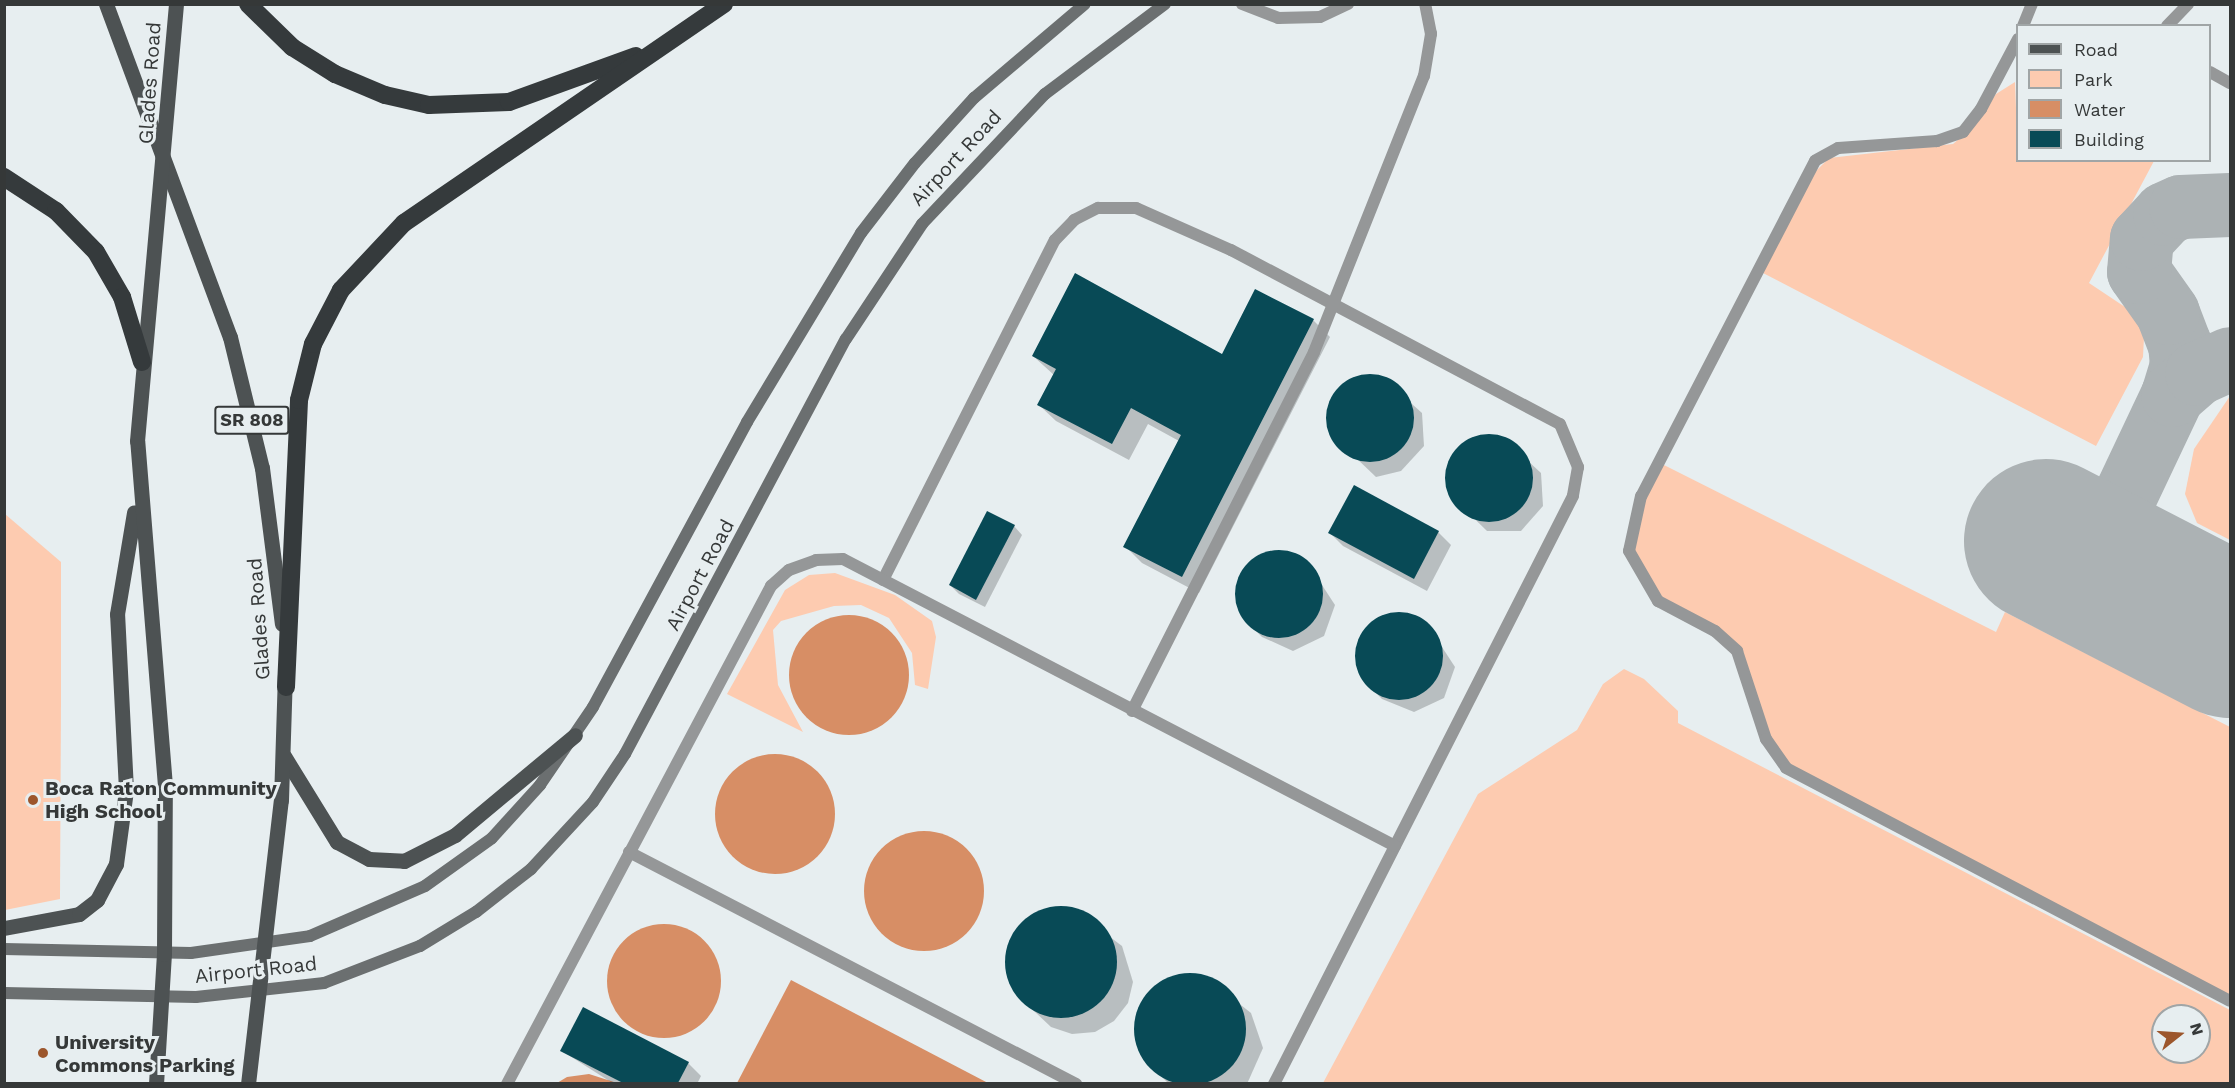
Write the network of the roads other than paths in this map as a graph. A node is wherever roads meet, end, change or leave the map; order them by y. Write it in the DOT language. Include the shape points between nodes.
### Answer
graph roads {
  1 [pos="106,4"];
  2 [pos="176,4"];
  3 [pos="248,4"];
  4 [pos="724,4"];
  5 [pos="1084,4"];
  6 [pos="1165,4"];
  7 [pos="1242,4"];
  8 [pos="1348,4"];
  9 [pos="1425,4"];
  10 [pos="2032,4"];
  11 [pos="2188,4"];
  12 [pos="2024,24"];
  13 [pos="2169,24"];
  14 [pos="667,43"];
  15 [pos="2016,49"];
  16 [pos="2012,68"];
  17 [pos="2211,73"];
  18 [pos="2230,83"];
  19 [pos="164,166"];
  20 [pos="4,177"];
  21 [pos="1331,307"];
  22 [pos="142,362"];
  23 [pos="138,482"];
  24 [pos="883,580"];
  25 [pos="286,687"];
  26 [pos="1132,711"];
  27 [pos="575,735"];
  28 [pos="284,755"];
  29 [pos="1395,846"];
  30 [pos="629,852"];
  31 [pos="4,928"];
  32 [pos="264,945"];
  33 [pos="4,949"];
  34 [pos="164,954"];
  35 [pos="4,993"];
  36 [pos="259,993"];
  37 [pos="163,998"];
  38 [pos="2230,1001"];
  39 [pos="156,1083"];
  40 [pos="248,1083"];
  41 [pos="507,1083"];
  42 [pos="1076,1083"];
  43 [pos="1274,1083"];
  1 -- 19 [label="main road, Glades Road / SR 808"];
  2 -- 19 [label="main road, Glades Road / SR 808"];
  3 -- 14 [label="highway" via="292,47 328,70 385,95 429,105 483,105 535,96"];
  4 -- 14 [label="highway"];
  5 -- 27 [label="street, Airport Road" via="974,98 915,163 861,233 747,422"];
  6 -- 36 [label="street, Airport Road" via="1046,94 922,224 846,339 625,754 568,831 501,894 420,946 343,978"];
  7 -- 8 [label="lane" via="1278,18 1320,17"];
  9 -- 21 [label="lane" via="1431,34 1424,76"];
  10 -- 12 [label="lane"];
  11 -- 13 [label="lane"];
  14 -- 25 [label="highway" via="404,223 370,254 331,308 314,344 299,400"];
  15 -- 16 [label="lane"];
  16 -- 38 [label="lane" via="1972,121 1953,137 1838,148 1815,161 1641,496 1629,551 1658,601 1715,631 1737,651 1766,739 1786,768"];
  17 -- 18 [label="lane"];
  19 -- 22 [label="main road, Glades Road / SR 808"];
  19 -- 25 [label="main road, Glades Road / SR 808" via="217,296 252,420 277,564"];
  20 -- 22 [label="highway" via="56,211 96,252 123,297"];
  21 -- 24 [label="lane" via="1231,250 1136,208 1098,208 1074,220 1055,240"];
  21 -- 26 [label="lane" via="1314,351"];
  21 -- 29 [label="lane" via="1542,410 1560,424 1578,467 1573,496"];
  22 -- 23 [label="main road, Glades Road / SR 808"];
  23 -- 31 [label="main road" via="117,614 126,790 116,864 97,900 79,914"];
  23 -- 34 [label="main road, Glades Road / SR 808" via="163,742"];
  24 -- 26 [label="lane"];
  24 -- 30 [label="lane" via="843,559 816,560 789,570 771,586"];
  25 -- 28 [label="main road, Glades Road / SR 808"];
  26 -- 29 [label="lane"];
  27 -- 28 [label="main road" via="455,835 404,861 369,859 337,842"];
  27 -- 32 [label="street, Airport Road" via="515,814 449,871 357,920"];
  28 -- 32 [label="main road, Glades Road / SR 808"];
  29 -- 43 [label="lane"];
  30 -- 41 [label="lane"];
  30 -- 42 [label="lane"];
  32 -- 34 [label="street, Airport Road"];
  32 -- 36 [label="main road, Glades Road / SR 808"];
  33 -- 34 [label="street, Airport Road"];
  34 -- 37 [label="main road, Glades Road / SR 808"];
  35 -- 37 [label="street, Airport Road"];
  36 -- 37 [label="street, Airport Road"];
  36 -- 40 [label="main road, Glades Road / SR 808"];
  37 -- 39 [label="main road, Glades Road / SR 808"];
}
